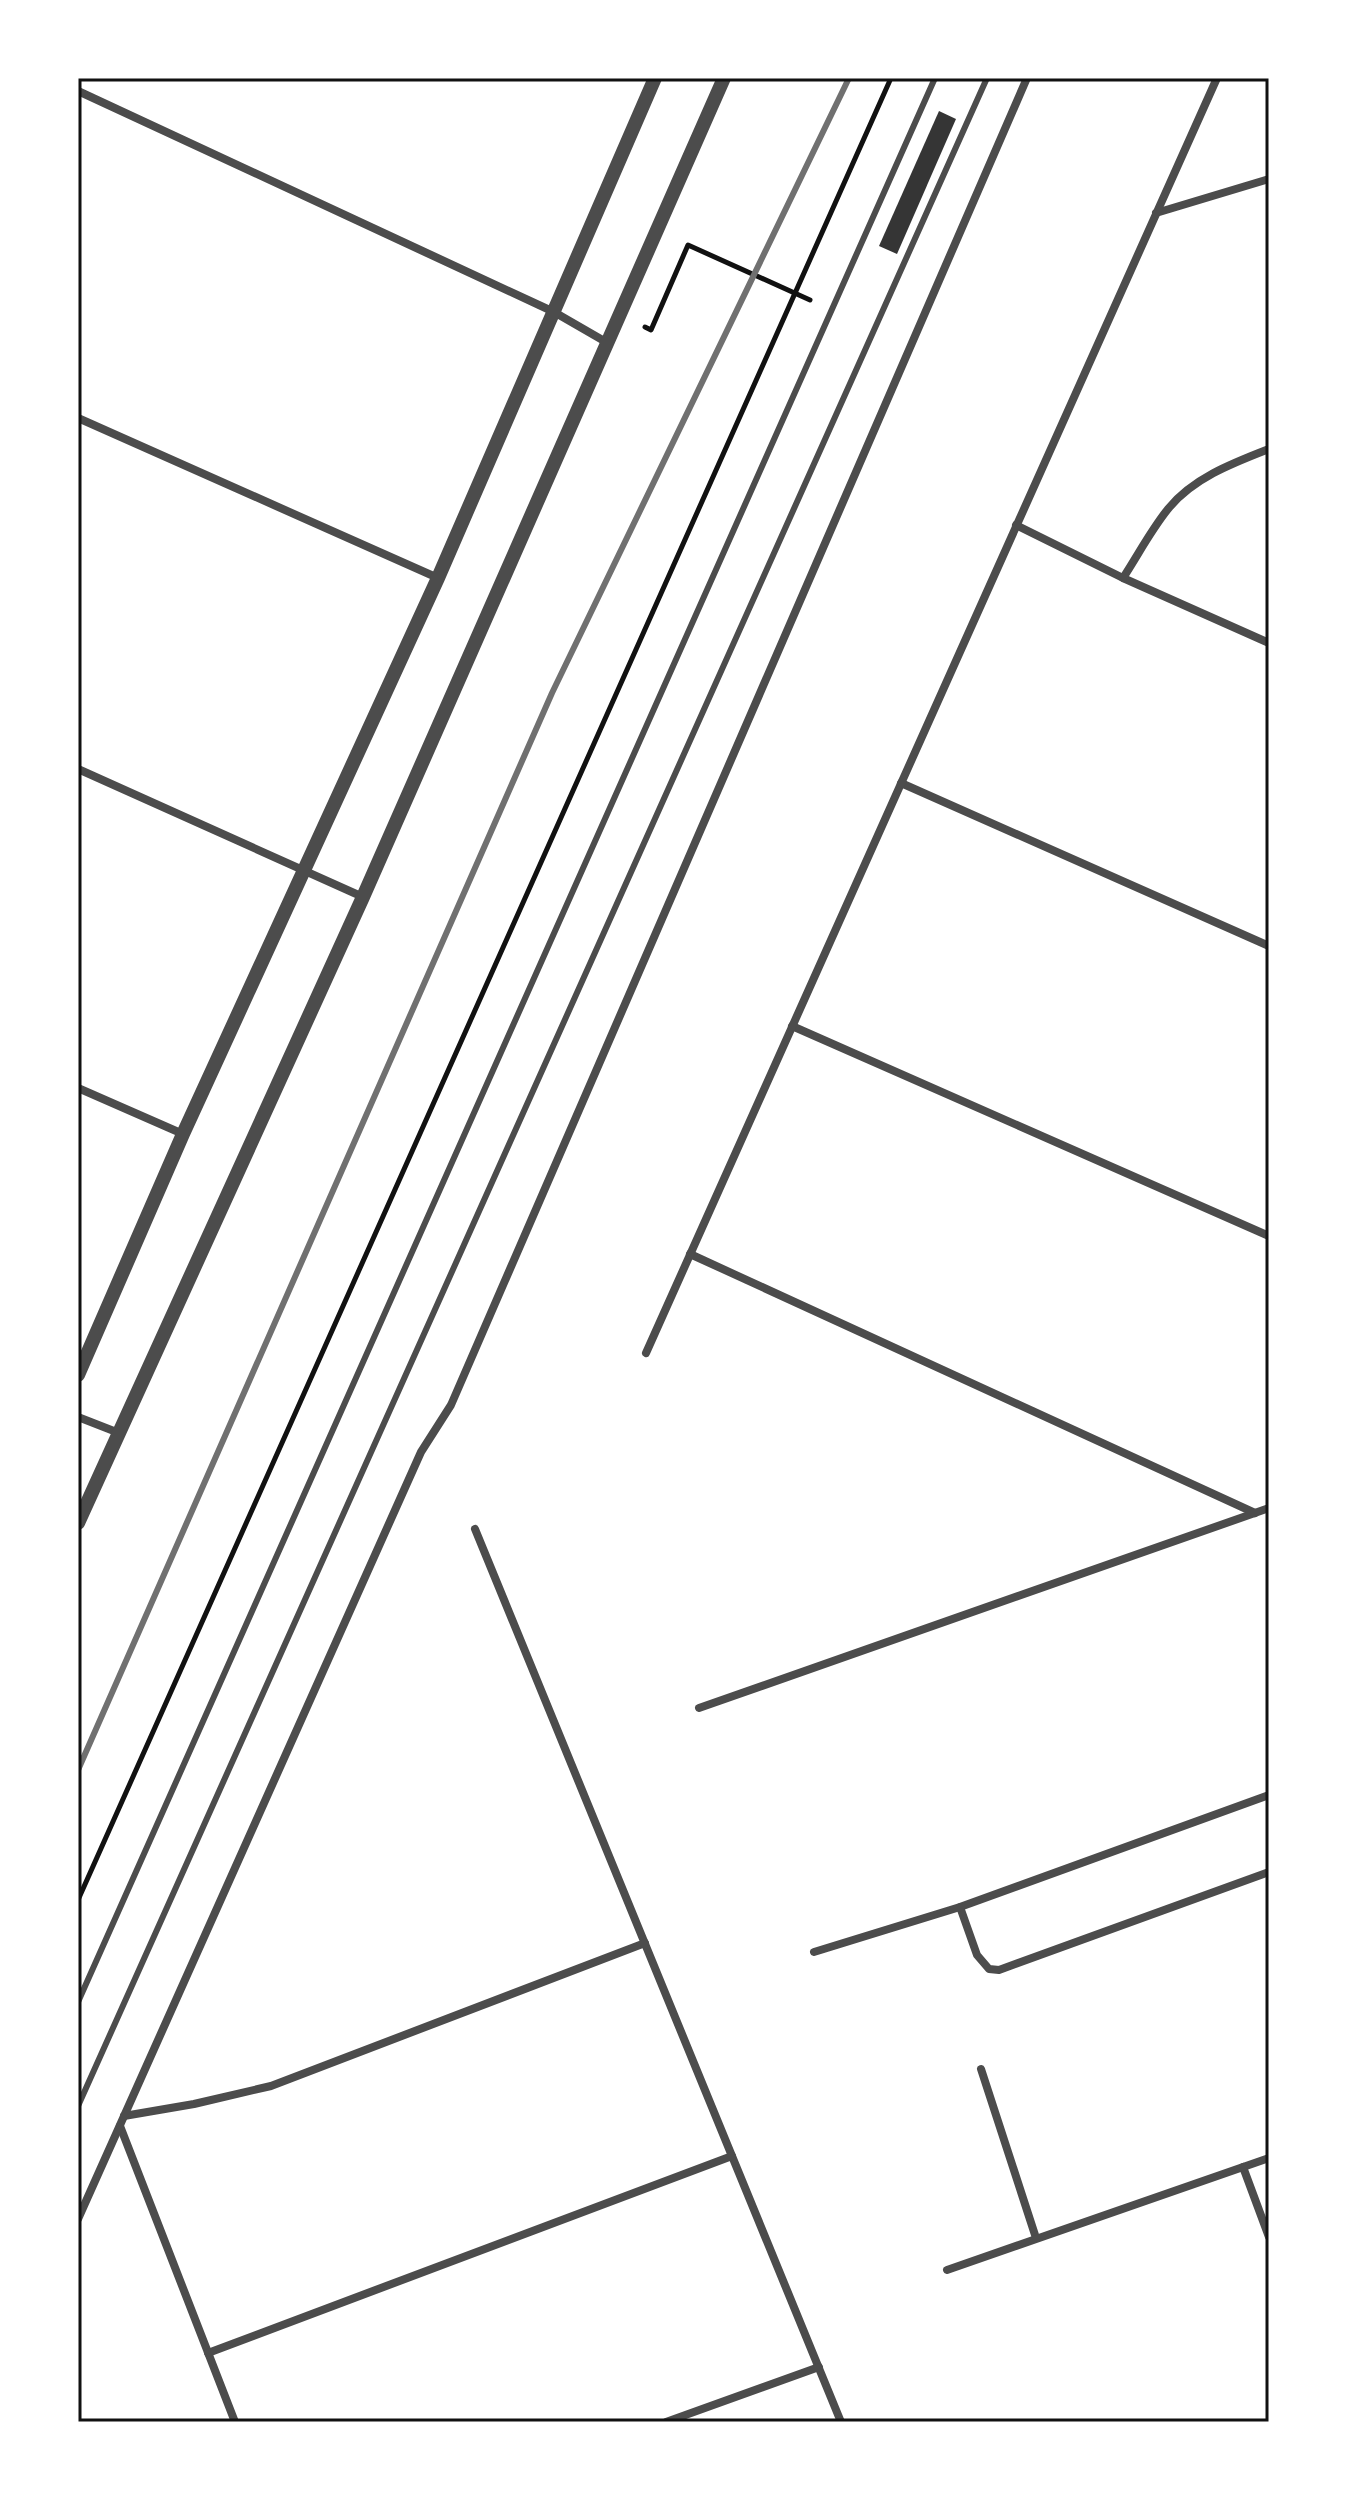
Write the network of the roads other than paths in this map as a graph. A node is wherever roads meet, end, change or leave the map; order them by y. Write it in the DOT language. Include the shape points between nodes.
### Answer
graph roads {
  1 [pos="655,78"];
  2 [pos="724,78"];
  3 [pos="935,78"];
  4 [pos="987,78"];
  5 [pos="1027,78"];
  6 [pos="1217,78"];
  7 [pos="78,91"];
  8 [pos="1269,179"];
  9 [pos="1156,213"];
  10 [pos="554,312"];
  11 [pos="606,342"];
  12 [pos="78,418"];
  13 [pos="1269,449"];
  14 [pos="1016,525"];
  15 [pos="438,578"];
  16 [pos="1123,578"];
  17 [pos="1269,643"];
  18 [pos="78,769"];
  19 [pos="901,783"];
  20 [pos="305,870"];
  21 [pos="363,897"];
  22 [pos="1269,946"];
  23 [pos="792,1026"];
  24 [pos="78,1088"];
  25 [pos="183,1134"];
  26 [pos="1269,1236"];
  27 [pos="690,1254"];
  28 [pos="646,1353"];
  29 [pos="78,1375"];
  30 [pos="78,1417"];
  31 [pos="119,1433"];
  32 [pos="1269,1508"];
  33 [pos="1255,1513"];
  34 [pos="78,1523"];
  35 [pos="475,1529"];
  36 [pos="699,1708"];
  37 [pos="1269,1795"];
  38 [pos="1269,1872"];
  39 [pos="960,1907"];
  40 [pos="645,1943"];
  41 [pos="814,1952"];
  42 [pos="78,2002"];
  43 [pos="981,2069"];
  44 [pos="78,2106"];
  45 [pos="124,2116"];
  46 [pos="120,2126"];
  47 [pos="732,2156"];
  48 [pos="1269,2158"];
  49 [pos="1243,2167"];
  50 [pos="78,2219"];
  51 [pos="1269,2237"];
  52 [pos="1036,2238"];
  53 [pos="947,2270"];
  54 [pos="208,2353"];
  55 [pos="819,2367"];
  56 [pos="235,2422"];
  57 [pos="666,2422"];
  58 [pos="841,2422"];
  1 -- 10 [label="street"];
  2 -- 11 [label="street"];
  3 -- 42 [label="lane"];
  4 -- 44 [label="lane"];
  5 -- 45 [label="street" via="451,1405 421,1452"];
  6 -- 9 [label="street"];
  7 -- 10 [label="street"];
  8 -- 9 [label="street"];
  9 -- 14 [label="street"];
  10 -- 11 [label="street"];
  10 -- 15 [label="street"];
  11 -- 21 [label="street"];
  12 -- 15 [label="street"];
  13 -- 16 [label="street" via="1196,484 1169,509"];
  14 -- 16 [label="street"];
  14 -- 19 [label="street"];
  15 -- 20 [label="street"];
  16 -- 17 [label="street"];
  18 -- 20 [label="street"];
  19 -- 22 [label="street"];
  19 -- 23 [label="street"];
  20 -- 21 [label="street"];
  20 -- 25 [label="street"];
  21 -- 31 [label="street"];
  23 -- 26 [label="street"];
  23 -- 27 [label="street"];
  24 -- 25 [label="street"];
  25 -- 29 [label="street"];
  27 -- 28 [label="street"];
  27 -- 33 [label="street"];
  30 -- 31 [label="street"];
  31 -- 34 [label="street"];
  32 -- 33 [label="street"];
  33 -- 36 [label="street"];
  35 -- 40 [label="street"];
  37 -- 39 [label="street"];
  38 -- 39 [label="street" via="1011,1966 989,1969"];
  39 -- 41 [label="street"];
  40 -- 45 [label="street" via="271,2086"];
  40 -- 47 [label="street"];
  43 -- 52 [label="street"];
  45 -- 46 [label="street"];
  46 -- 50 [label="street"];
  46 -- 54 [label="street"];
  47 -- 54 [label="street"];
  47 -- 55 [label="street"];
  48 -- 49 [label="street"];
  49 -- 51 [label="street"];
  49 -- 52 [label="street"];
  52 -- 53 [label="street"];
  54 -- 56 [label="street"];
  55 -- 57 [label="street"];
  55 -- 58 [label="street"];
}
